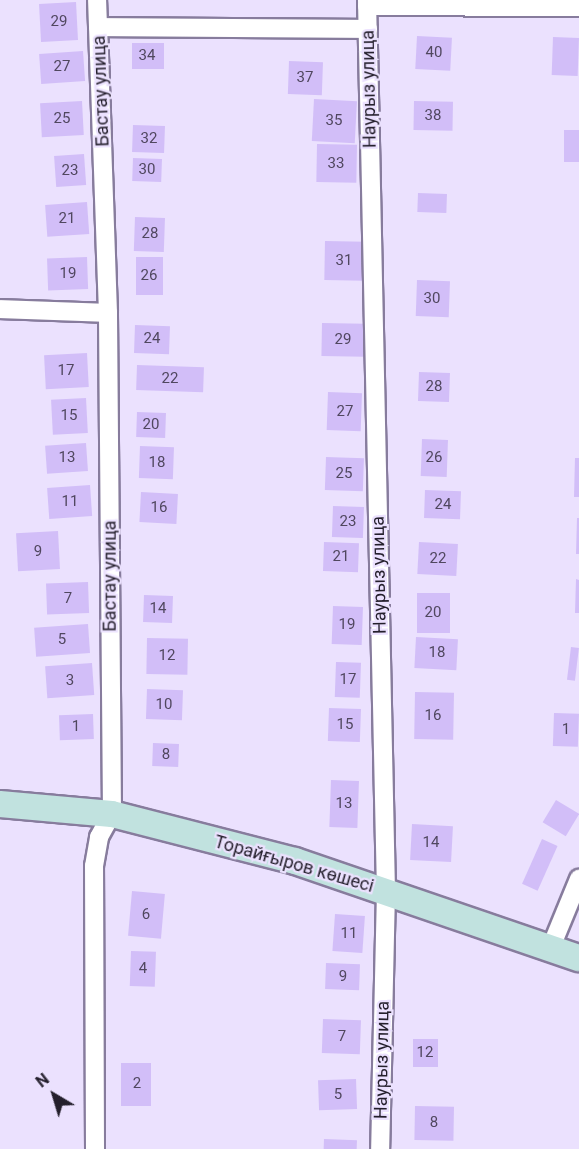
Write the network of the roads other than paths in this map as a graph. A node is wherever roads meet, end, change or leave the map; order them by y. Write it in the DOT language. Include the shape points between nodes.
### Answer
graph roads {
  1 [pos="97,0"];
  2 [pos="367,3"];
  3 [pos="579,7"];
  4 [pos="98,27"];
  5 [pos="368,29"];
  6 [pos="0,309"];
  7 [pos="108,312"];
  8 [pos="0,804"];
  9 [pos="112,814"];
  10 [pos="579,879"];
  11 [pos="386,891"];
  12 [pos="551,947"];
  13 [pos="579,958"];
  14 [pos="95,1149"];
  15 [pos="380,1149"];
  1 -- 4 [label="street, Бастау улица"];
  2 -- 3 [label="street"];
  2 -- 5 [label="street, Наурыз улица"];
  4 -- 5 [label="street"];
  4 -- 7 [label="street, Бастау улица"];
  5 -- 11 [label="street, Наурыз улица"];
  6 -- 7 [label="street"];
  7 -- 9 [label="street, Бастау улица"];
  8 -- 9 [label="street, Торайғыров көшесі"];
  9 -- 11 [label="street, Торайғыров көшесі" via="295,861"];
  9 -- 14 [label="street, Бастау улица" via="99,837 94,866"];
  10 -- 12 [label="street"];
  11 -- 12 [label="street, Торайғыров көшесі"];
  11 -- 15 [label="street, Наурыз улица"];
  12 -- 13 [label="street, Торайғыров көшесі"];
}
